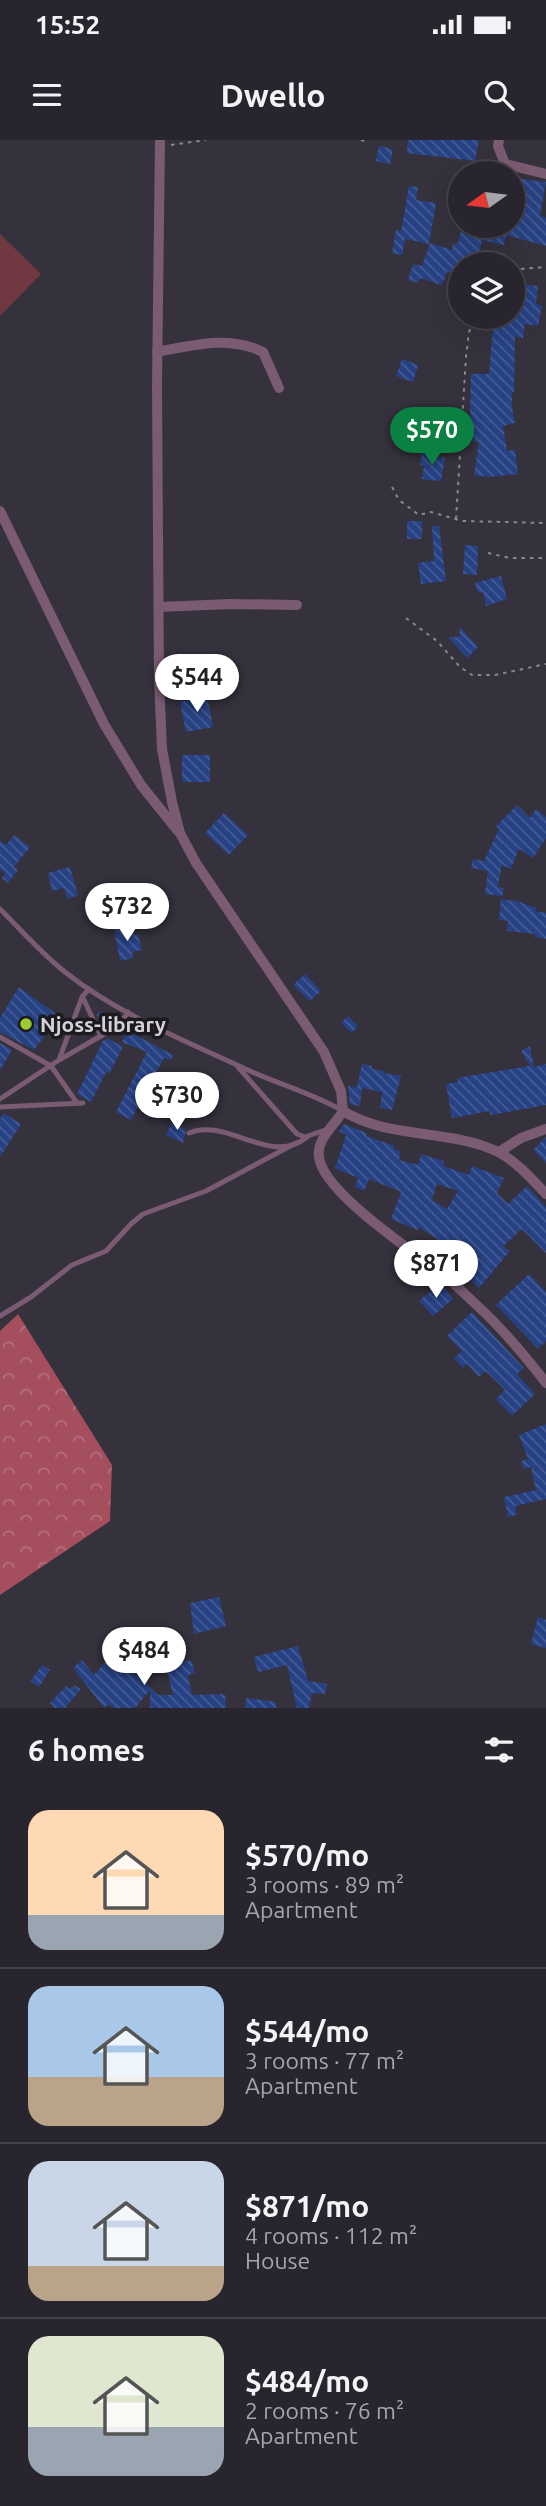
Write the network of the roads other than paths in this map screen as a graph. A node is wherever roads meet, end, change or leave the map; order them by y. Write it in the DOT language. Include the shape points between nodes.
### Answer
graph roads {
  1 [pos="499,140"];
  2 [pos="160,144"];
  3 [pos="546,174"];
  4 [pos="158,352"];
  5 [pos="279,388"];
  6 [pos="0,511"];
  7 [pos="297,605"];
  8 [pos="159,607"];
  9 [pos="180,833"];
  10 [pos="0,909"];
  11 [pos="89,989"];
  12 [pos="82,997"];
  13 [pos="128,1012"];
  14 [pos="101,1035"];
  15 [pos="0,1037"];
  16 [pos="59,1060"];
  17 [pos="236,1064"];
  18 [pos="51,1066"];
  19 [pos="0,1099"];
  20 [pos="0,1107"];
  21 [pos="343,1111"];
  22 [pos="332,1128"];
  23 [pos="546,1129"];
  24 [pos="189,1133"];
  25 [pos="307,1137"];
  26 [pos="296,1143"];
  27 [pos="499,1153"];
  28 [pos="546,1194"];
  29 [pos="0,1316"];
  30 [pos="546,1383"];
  1 -- 3 [label="street" via="505,164"];
  2 -- 4 [label="street"];
  4 -- 5 [label="street" via="236,342 263,352"];
  4 -- 8 [label="street"];
  6 -- 9 [label="street" via="104,724 141,785"];
  7 -- 8 [label="street"];
  8 -- 9 [label="street" via="162,748"];
  9 -- 21 [label="street" via="324,1052 341,1091"];
  10 -- 11 [label="lane"];
  11 -- 12 [label="lane"];
  11 -- 13 [label="lane"];
  12 -- 14 [label="lane"];
  12 -- 16 [label="lane"];
  13 -- 14 [label="lane" via="120,1025"];
  13 -- 17 [label="lane"];
  14 -- 16 [label="lane"];
  15 -- 18 [label="lane"];
  16 -- 18 [label="lane"];
  17 -- 21 [label="lane"];
  17 -- 25 [label="lane" via="294,1132"];
  18 -- 19 [label="lane"];
  18 -- 20 [label="lane" via="80,1103"];
  21 -- 22 [label="street"];
  21 -- 27 [label="street" via="375,1124"];
  22 -- 25 [label="lane"];
  22 -- 30 [label="street" via="318,1156 332,1181 483,1311"];
  23 -- 27 [label="street"];
  24 -- 26 [label="lane" via="206,1129 271,1146"];
  25 -- 26 [label="lane"];
  26 -- 29 [label="lane" via="206,1191 143,1214 106,1251 72,1265"];
  27 -- 28 [label="street"];
}
